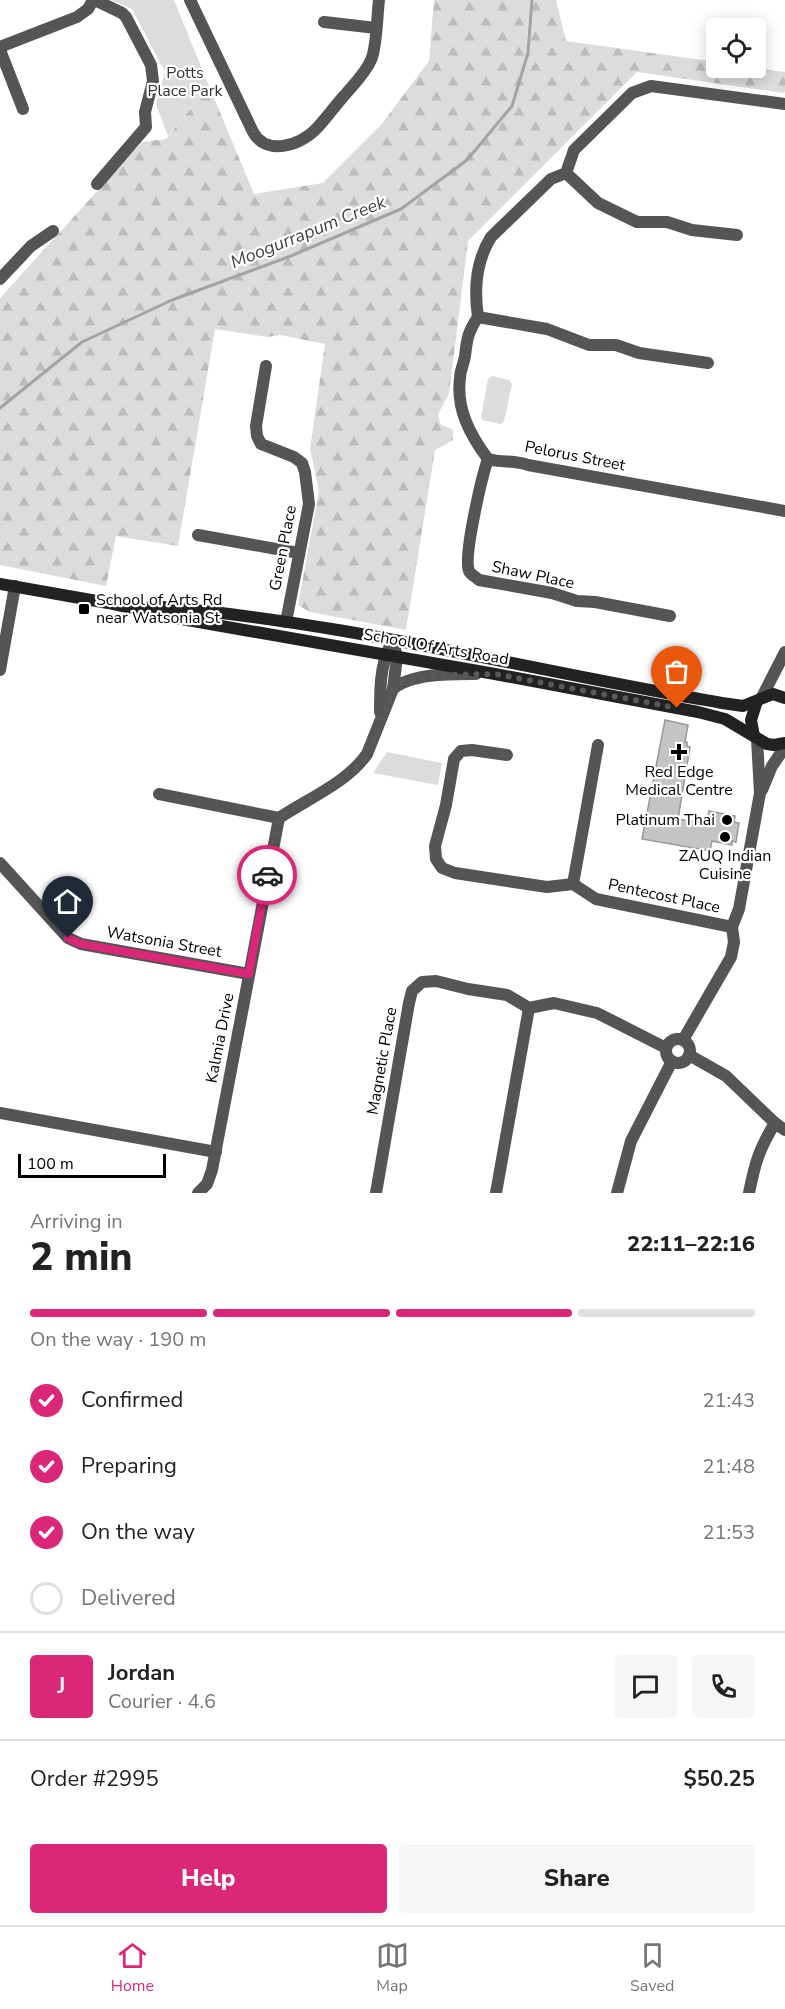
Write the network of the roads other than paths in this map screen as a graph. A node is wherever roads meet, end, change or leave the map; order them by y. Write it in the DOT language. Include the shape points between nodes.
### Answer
graph roads {
  1 [pos="94,0"];
  2 [pos="190,0"];
  3 [pos="379,0"];
  4 [pos="324,22"];
  5 [pos="376,28"];
  6 [pos="0,49"];
  7 [pos="785,104"];
  8 [pos="23,109"];
  9 [pos="566,173"];
  10 [pos="97,183"];
  11 [pos="53,231"];
  12 [pos="737,235"];
  13 [pos="0,279"];
  14 [pos="478,317"];
  15 [pos="708,363"];
  16 [pos="267,366"];
  17 [pos="488,459"];
  18 [pos="785,511"];
  19 [pos="198,535"];
  20 [pos="299,553"];
  21 [pos="0,584"];
  22 [pos="15,586"];
  23 [pos="108,603"];
  24 [pos="670,616"];
  25 [pos="286,622"];
  26 [pos="393,640"];
  27 [pos="785,652"];
  28 [pos="391,656"];
  29 [pos="0,670"];
  30 [pos="495,674"];
  31 [pos="393,689"];
  32 [pos="785,698"];
  33 [pos="759,699"];
  34 [pos="381,719"];
  35 [pos="755,738"];
  36 [pos="598,745"];
  37 [pos="785,745"];
  38 [pos="507,755"];
  39 [pos="159,794"];
  40 [pos="760,794"];
  41 [pos="279,818"];
  42 [pos="0,863"];
  43 [pos="573,884"];
  44 [pos="732,927"];
  45 [pos="249,974"];
  46 [pos="529,1008"];
  47 [pos="683,1040"];
  48 [pos="666,1048"];
  49 [pos="689,1055"];
  50 [pos="672,1061"];
  51 [pos="0,1113"];
  52 [pos="780,1126"];
  53 [pos="216,1152"];
  54 [pos="198,1193"];
  55 [pos="376,1193"];
  56 [pos="496,1193"];
  57 [pos="617,1193"];
  58 [pos="750,1193"];
  1 -- 6 [label="street" via="77,17"];
  1 -- 10 [label="street" via="126,17 151,65 153,81 145,112 146,127"];
  2 -- 5 [label="street" via="253,132 258,141 268,146 302,139 315,130 366,70 373,57"];
  3 -- 5 [label="street"];
  4 -- 5 [label="street"];
  6 -- 8 [label="street"];
  7 -- 9 [label="street" via="651,86 632,93 574,150"];
  9 -- 12 [label="street" via="598,203 637,222 667,222 692,230"];
  9 -- 14 [label="street" via="551,179 491,237 484,249 475,288"];
  11 -- 13 [label="street" via="31,246"];
  14 -- 15 [label="street" via="547,330 589,345 616,345 639,353"];
  14 -- 17 [label="street" via="465,342 458,399 464,419"];
  16 -- 20 [label="street, Green Place" via="257,436 261,444 302,463 309,504"];
  17 -- 18 [label="street, Pelorus Street" via="518,461"];
  17 -- 24 [label="street, Shaw Place" via="472,530 467,563 470,573 479,580 552,593 577,602"];
  19 -- 20 [label="street"];
  20 -- 25 [label="street, Green Place"];
  21 -- 22 [label="street, School Of Arts Road"];
  22 -- 23 [label="street, School Of Arts Road"];
  22 -- 29 [label="street"];
  23 -- 25 [label="street, School Of Arts Road"];
  23 -- 28 [label="street, School Of Arts Road"];
  25 -- 26 [label="street, School Of Arts Road"];
  26 -- 28 [label="street"];
  26 -- 33 [label="street, School Of Arts Road" via="700,700 743,706"];
  27 -- 33 [label="street"];
  28 -- 30 [label="street, School Of Arts Road"];
  28 -- 31 [label="street"];
  28 -- 34 [label="street" via="381,686"];
  30 -- 31 [label="street" via="439,675 404,682"];
  30 -- 35 [label="street, School Of Arts Road" via="709,715 725,719"];
  31 -- 34 [label="street"];
  32 -- 33 [label="street, School Of Arts Road" via="773,694"];
  33 -- 35 [label="street" via="751,720"];
  34 -- 41 [label="street" via="360,764"];
  35 -- 37 [label="street"];
  35 -- 40 [label="street"];
  36 -- 43 [label="street"];
  37 -- 40 [label="street"];
  38 -- 43 [label="street" via="472,750 461,751 454,759 435,846 436,859 442,868 455,873 547,887"];
  39 -- 41 [label="street"];
  40 -- 44 [label="street" via="739,909"];
  41 -- 45 [label="street, Kalmia Drive"];
  42 -- 45 [label="street, Watsonia Street" via="68,938 81,944"];
  43 -- 44 [label="street, Pentecost Place" via="596,899"];
  44 -- 47 [label="street" via="731,957"];
  45 -- 53 [label="street, Kalmia Drive"];
  46 -- 48 [label="street" via="554,1003 597,1013"];
  46 -- 55 [label="street, Magnetic Place" via="507,995 436,981 422,982 412,991"];
  46 -- 56 [label="street"];
  47 -- 48 [label="street" via="672,1041"];
  47 -- 49 [label="street" via="690,1048"];
  48 -- 50 [label="street"];
  49 -- 50 [label="street" via="682,1062"];
  49 -- 52 [label="street" via="726,1076"];
  50 -- 57 [label="street" via="631,1140"];
  51 -- 53 [label="street"];
  52 -- 58 [label="street" via="761,1146"];
  53 -- 54 [label="street, Kalmia Drive" via="207,1184"];
}
